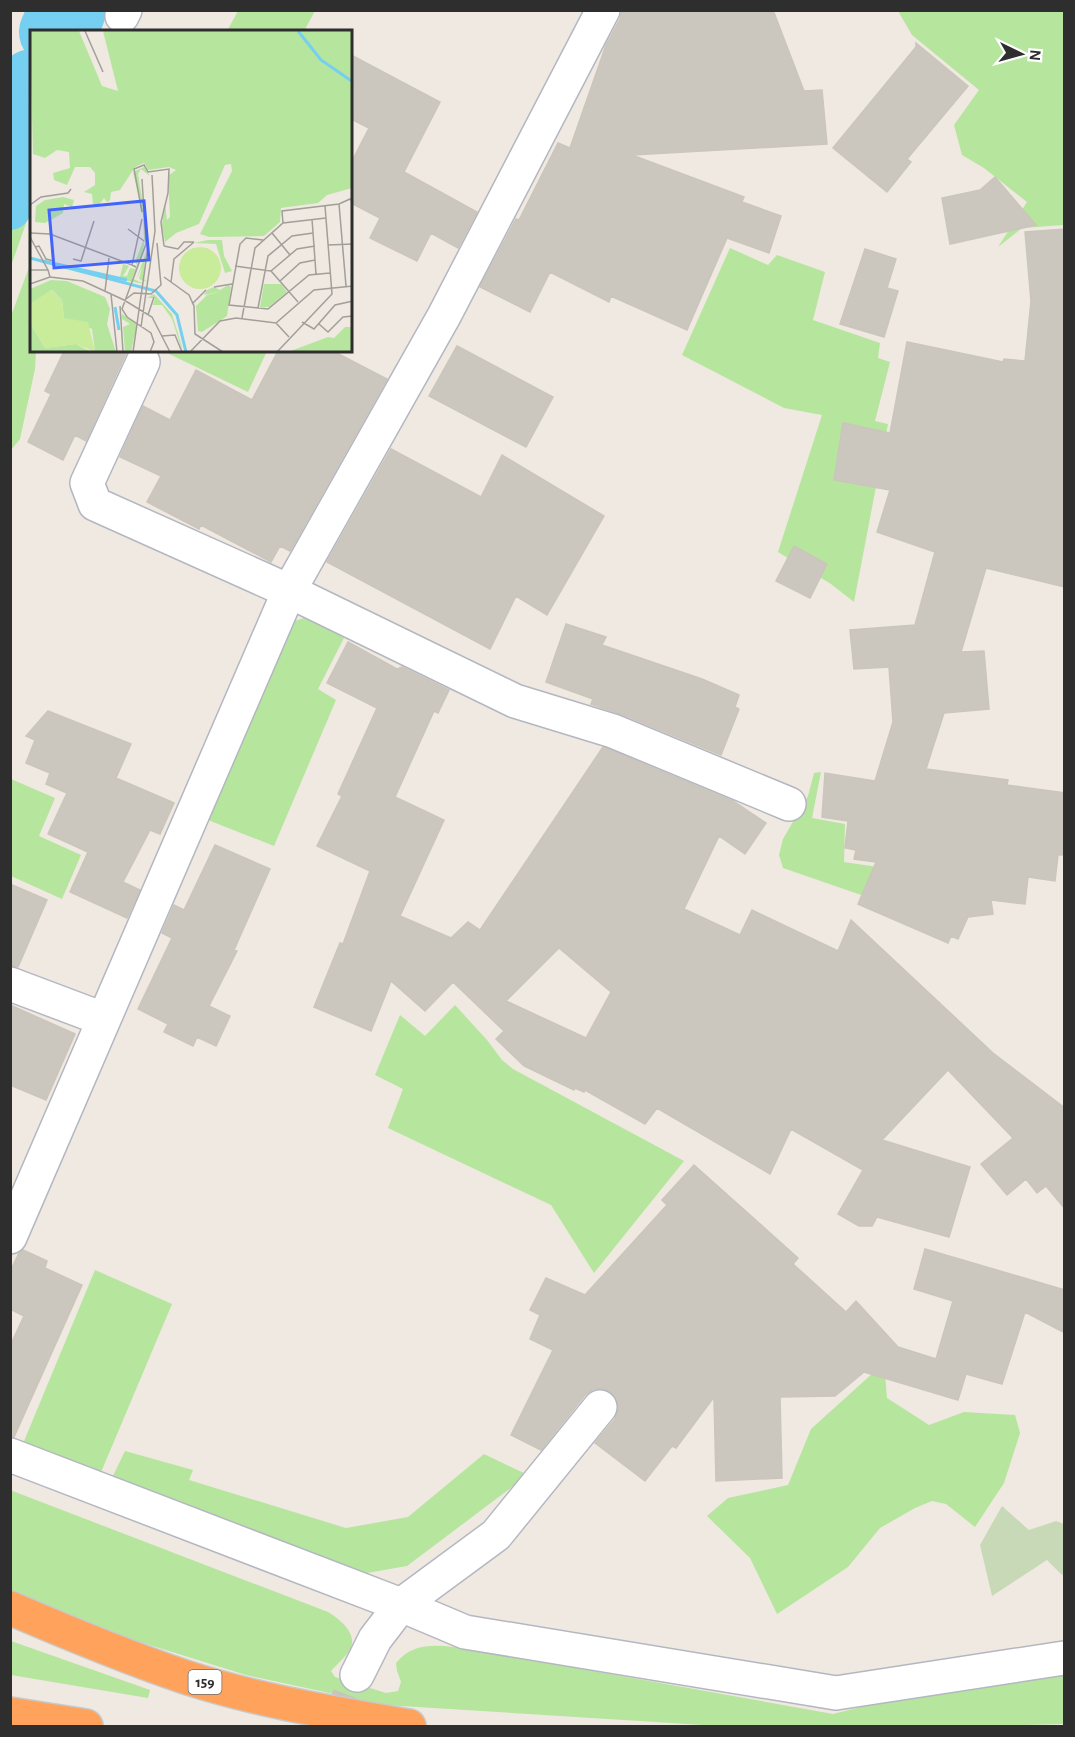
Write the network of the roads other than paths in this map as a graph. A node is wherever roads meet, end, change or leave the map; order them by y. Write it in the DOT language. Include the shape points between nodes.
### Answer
graph roads {
  1 [pos="603,10"];
  2 [pos="143,362"];
  3 [pos="289,591"];
  4 [pos="789,804"];
  5 [pos="10,984"];
  6 [pos="103,1019"];
  7 [pos="10,1237"];
  8 [pos="600,1407"];
  9 [pos="10,1455"];
  10 [pos="401,1605"];
  11 [pos="10,1608"];
  12 [pos="1065,1658"];
  13 [pos="357,1675"];
  14 [pos="10,1714"];
  15 [pos="86,1726"];
  16 [pos="409,1726"];
  1 -- 3 [label="street" via="444,316"];
  2 -- 3 [label="street" via="87,483 95,504"];
  3 -- 4 [label="street" via="515,701 613,731"];
  3 -- 6 [label="street"];
  5 -- 6 [label="street"];
  6 -- 7 [label="street"];
  8 -- 10 [label="street" via="496,1535"];
  9 -- 10 [label="street"];
  10 -- 12 [label="street" via="465,1632 836,1693"];
  10 -- 13 [label="street" via="375,1639"];
  11 -- 16 [label="highway, 159" via="186,1677 296,1707"];
  14 -- 15 [label="highway"];
}
